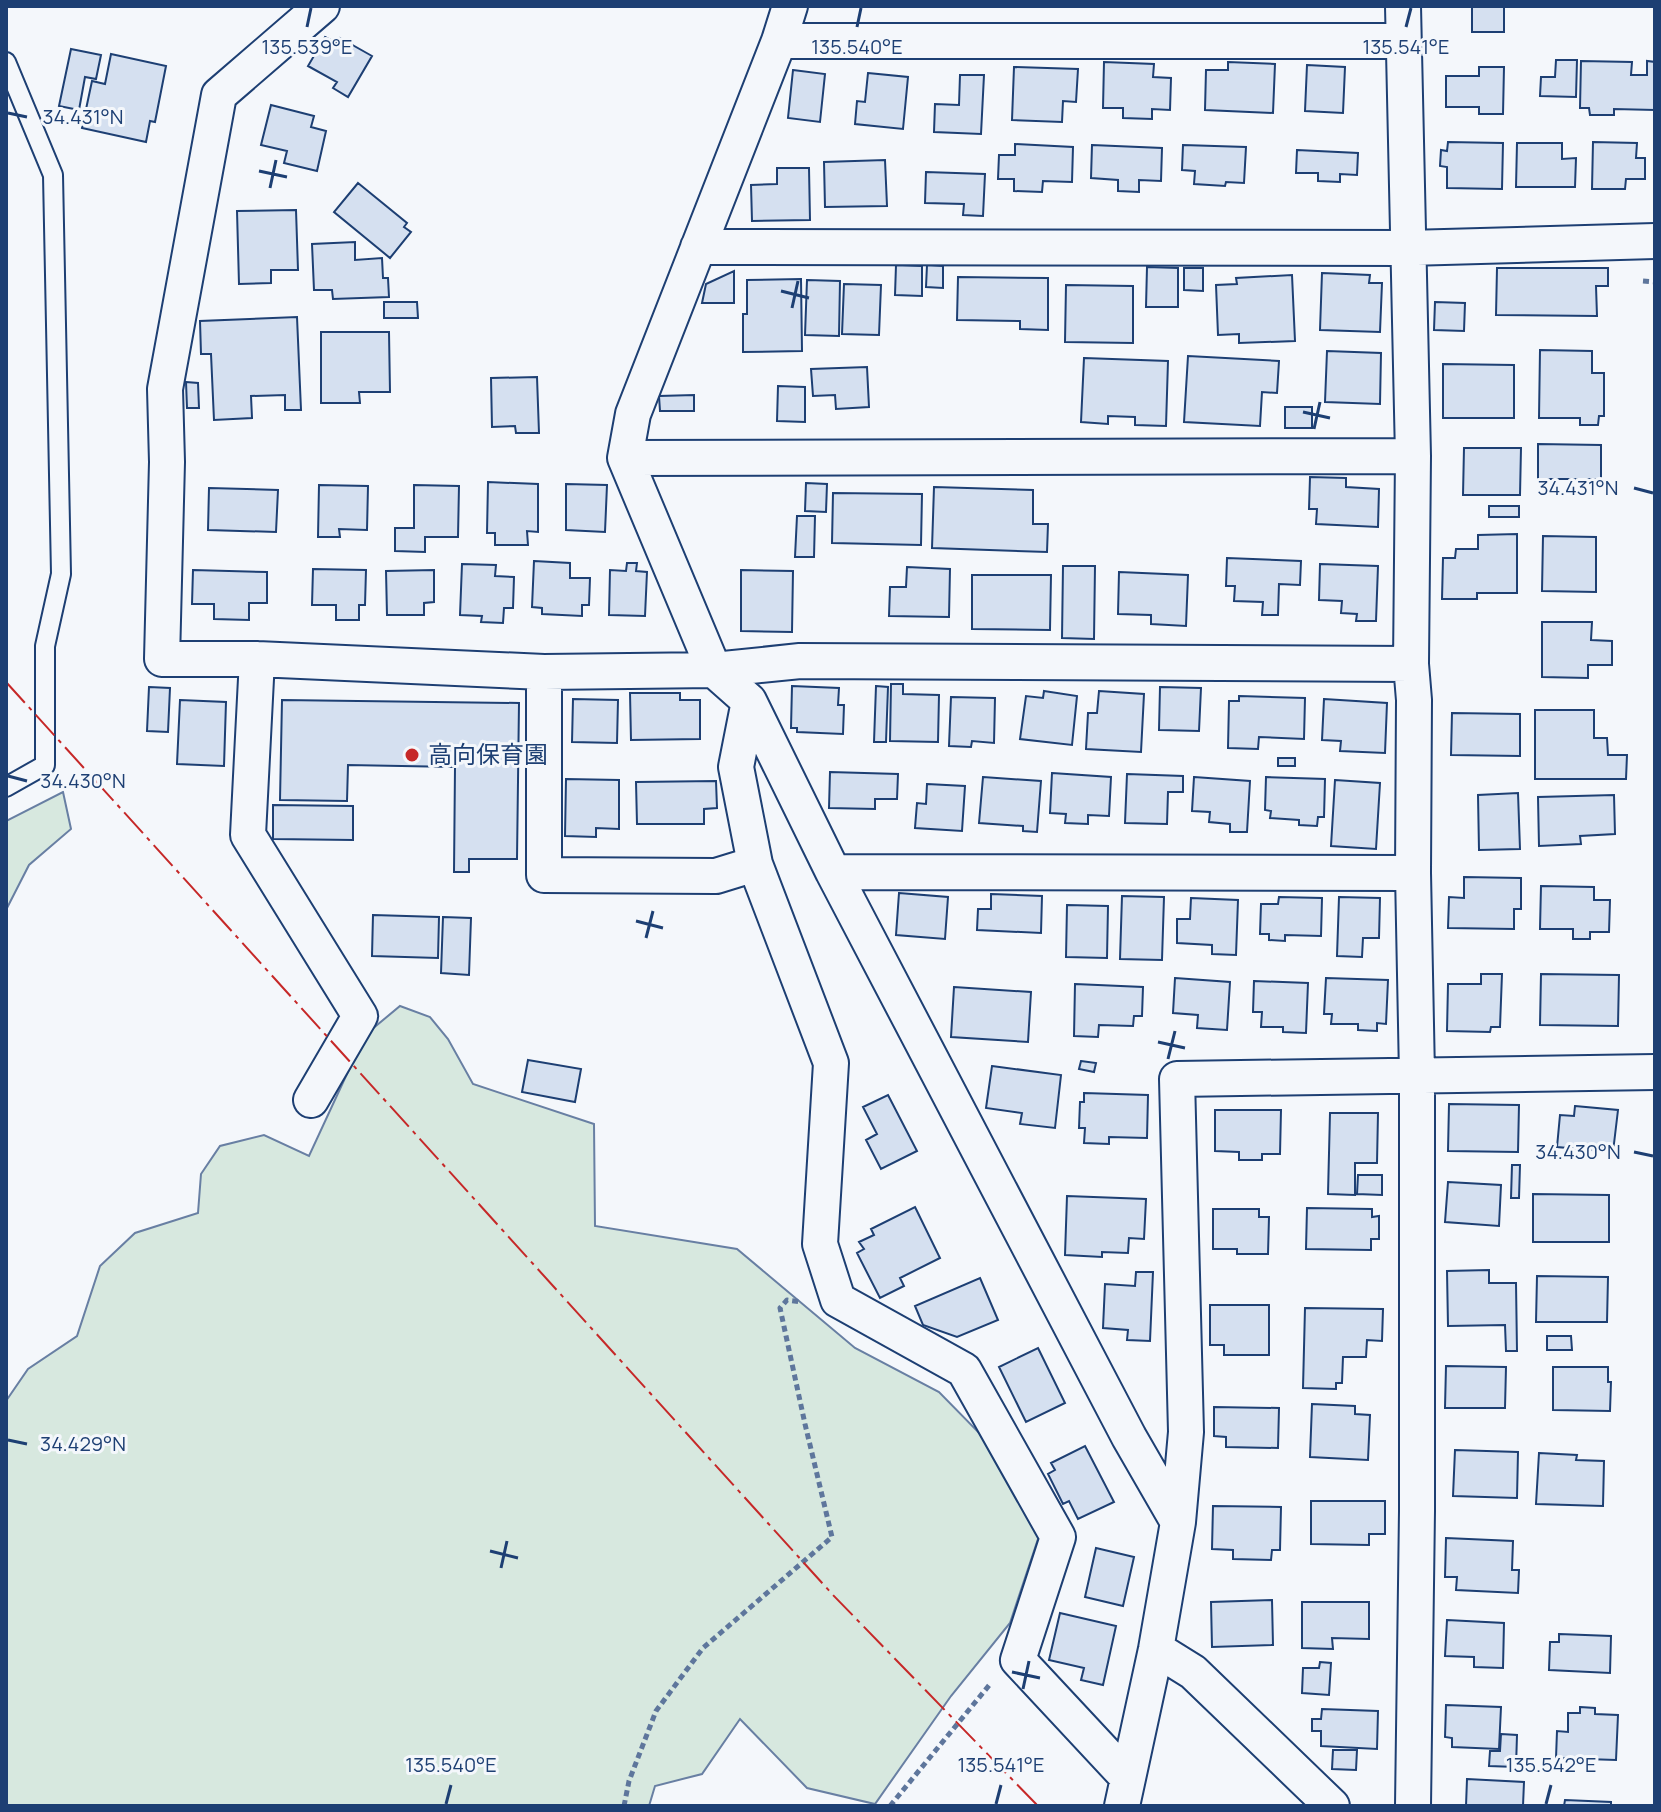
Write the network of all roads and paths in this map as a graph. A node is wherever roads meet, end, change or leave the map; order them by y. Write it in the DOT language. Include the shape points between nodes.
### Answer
graph roads {
  1 [pos="322,6"];
  2 [pos="790,6"];
  3 [pos="1403,6"];
  4 [pos="779,41"];
  5 [pos="1403,41"];
  6 [pos="6,62"];
  7 [pos="1655,241"];
  8 [pos="698,247"];
  9 [pos="1408,248"];
  10 [pos="1642,281"];
  11 [pos="1655,282"];
  12 [pos="1413,456"];
  13 [pos="625,458"];
  14 [pos="257,659"];
  15 [pos="1411,664"];
  16 [pos="714,670"];
  17 [pos="544,672"];
  18 [pos="749,701"];
  19 [pos="6,787"];
  20 [pos="755,864"];
  21 [pos="833,872"];
  22 [pos="1413,873"];
  23 [pos="1655,1072"];
  24 [pos="1417,1075"];
  25 [pos="311,1100"];
  26 [pos="838,1300"];
  27 [pos="1178,1522"];
  28 [pos="1156,1649"];
  29 [pos="1018,1660"];
  30 [pos="1125,1792"];
  31 [pos="624,1806"];
  32 [pos="890,1806"];
  33 [pos="1332,1806"];
  34 [pos="1413,1806"];
  1 -- 14 [label="street" via="219,95 165,389 162,659"];
  2 -- 4 [label="street"];
  3 -- 5 [label="street"];
  4 -- 5 [label="street"];
  4 -- 8 [label="street"];
  5 -- 9 [label="street"];
  6 -- 19 [label="lane" via="53,175 61,574 45,646 45,765"];
  7 -- 9 [label="street"];
  8 -- 9 [label="street"];
  8 -- 13 [label="street" via="633,414"];
  9 -- 12 [label="street"];
  10 -- 11 [label="path"];
  12 -- 13 [label="street"];
  12 -- 15 [label="street"];
  13 -- 16 [label="street"];
  14 -- 17 [label="street"];
  14 -- 25 [label="street" via="248,835 360,1016"];
  15 -- 16 [label="street" via="800,661"];
  15 -- 22 [label="street"];
  16 -- 17 [label="street"];
  16 -- 18 [label="street"];
  17 -- 20 [label="street" via="544,875 716,876"];
  18 -- 20 [label="street" via="736,767"];
  18 -- 21 [label="street"];
  20 -- 26 [label="street" via="831,1063 820,1244"];
  21 -- 22 [label="street"];
  21 -- 27 [label="street"];
  22 -- 24 [label="street"];
  23 -- 24 [label="street"];
  24 -- 27 [label="street" via="1177,1079 1186,1432"];
  24 -- 34 [label="street"];
  26 -- 29 [label="street" via="964,1370 1058,1537"];
  26 -- 31 [label="path" via="826,1305 787,1300 780,1308 832,1537 703,1648 656,1711"];
  27 -- 28 [label="street"];
  28 -- 30 [label="street"];
  28 -- 33 [label="street" via="1193,1672"];
  29 -- 30 [label="street"];
  29 -- 32 [label="path" via="998,1675"];
}
